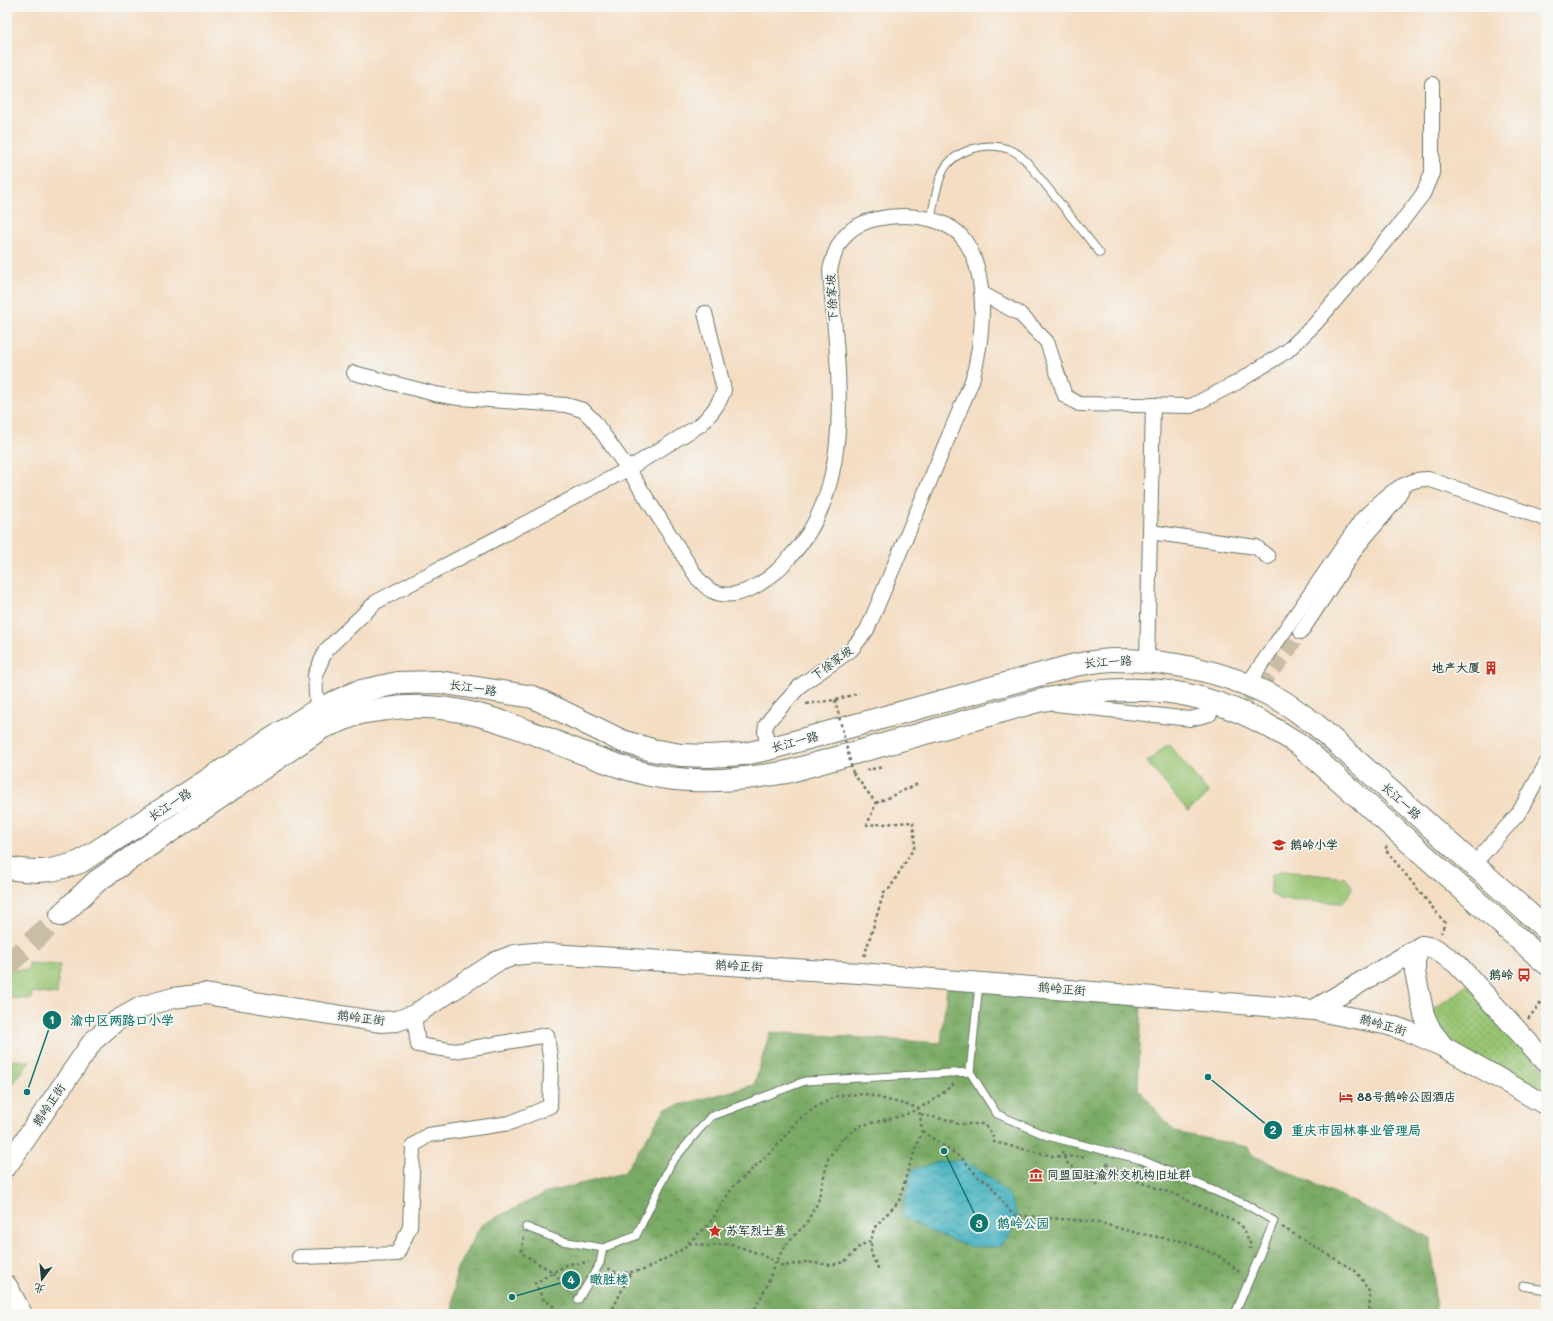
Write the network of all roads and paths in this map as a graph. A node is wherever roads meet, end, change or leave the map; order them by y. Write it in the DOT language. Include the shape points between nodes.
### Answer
graph roads {
  1 [pos="1432,84"];
  2 [pos="930,219"];
  3 [pos="1100,253"];
  4 [pos="981,293"];
  5 [pos="705,313"];
  6 [pos="354,373"];
  7 [pos="1153,405"];
  8 [pos="628,469"];
  9 [pos="1405,484"];
  10 [pos="1546,520"];
  11 [pos="1150,532"];
  12 [pos="1268,556"];
  13 [pos="1300,632"];
  14 [pos="1147,661"];
  15 [pos="1247,685"];
  16 [pos="859,693"];
  17 [pos="834,700"];
  18 [pos="1038,701"];
  19 [pos="806,704"];
  20 [pos="317,710"];
  21 [pos="1210,714"];
  22 [pos="768,749"];
  23 [pos="1546,764"];
  24 [pos="918,784"];
  25 [pos="876,803"];
  26 [pos="1398,834"];
  27 [pos="1474,865"];
  28 [pos="7,868"];
  29 [pos="55,870"];
  30 [pos="1546,929"];
  31 [pos="1428,947"];
  32 [pos="1546,963"];
  33 [pos="859,973"];
  34 [pos="978,982"];
  35 [pos="1546,996"];
  36 [pos="1314,1010"];
  37 [pos="414,1015"];
  38 [pos="1518,1032"];
  39 [pos="1444,1046"];
  40 [pos="1546,1062"];
  41 [pos="970,1072"];
  42 [pos="1546,1105"];
  43 [pos="919,1108"];
  44 [pos="921,1115"];
  45 [pos="922,1131"];
  46 [pos="1056,1138"];
  47 [pos="1064,1157"];
  48 [pos="1086,1157"];
  49 [pos="1100,1161"];
  50 [pos="7,1166"];
  51 [pos="1100,1186"];
  52 [pos="1274,1221"];
  53 [pos="526,1227"];
  54 [pos="871,1241"];
  55 [pos="689,1243"];
  56 [pos="603,1248"];
  57 [pos="1250,1251"];
  58 [pos="299,1257"];
  59 [pos="775,1262"];
  60 [pos="600,1263"];
  61 [pos="878,1270"];
  62 [pos="553,1272"];
  63 [pos="631,1272"];
  64 [pos="1250,1279"];
  65 [pos="7,1286"];
  66 [pos="1523,1286"];
  67 [pos="1546,1290"];
  68 [pos="578,1300"];
  69 [pos="22,1314"];
  70 [pos="564,1314"];
  71 [pos="610,1314"];
  72 [pos="752,1314"];
  73 [pos="1236,1314"];
  74 [pos="1369,1314"];
  1 -- 7 [label="street" via="1432,173 1423,194 1315,324 1287,350 1207,399 1191,406"];
  2 -- 3 [label="lane" via="939,183 944,170 953,159 979,147 1007,148 1019,154 1028,163"];
  2 -- 4 [label="street, 下徐家坡" via="946,225 961,236 971,253"];
  2 -- 8 [label="street, 下徐家坡" via="909,216 869,222 852,230 841,241 834,254 830,270 839,403 834,470 826,499 813,528 772,577 749,590 729,595 712,591 698,580"];
  4 -- 7 [label="street" via="1020,314 1047,342 1065,396 1079,404"];
  4 -- 22 [label="street, 下徐家坡" via="980,343 972,382 867,630 851,650 800,684 771,718 765,732"];
  5 -- 8 [label="street" via="724,390 720,402 700,425"];
  6 -- 8 [label="street, 下徐家坡" via="435,394 566,406 583,410 594,421"];
  7 -- 11 [label="street"];
  8 -- 20 [label="street" via="376,602 326,650 315,675"];
  9 -- 10 [label="street" via="1420,479 1428,480"];
  9 -- 13 [label="street" via="1395,502 1358,546"];
  9 -- 15 [label="street" via="1376,504 1358,525"];
  11 -- 12 [label="street" via="1256,547"];
  11 -- 14 [label="street"];
  14 -- 15 [label="main road, 长江一路" via="1178,665"];
  14 -- 22 [label="main road, 长江一路" via="1112,660 1075,665"];
  15 -- 27 [label="main road, 长江一路" via="1283,702 1315,724"];
  16 -- 17 [label="path"];
  17 -- 19 [label="path"];
  17 -- 25 [label="path, bridge" via="853,773"];
  18 -- 21 [label="street" via="1190,719"];
  18 -- 26 [label="main road, 长江一路" via="1113,689 1182,694 1215,701 1246,713 1300,746"];
  18 -- 29 [label="main road, 长江一路" via="787,772 749,778 708,780 678,779 612,765 514,725 473,713 438,708 402,707 361,713 323,727 97,881 60,915 72,892 72,886 63,874"];
  20 -- 22 [label="main road, 长江一路" via="357,692 398,683 439,682 533,697 622,741 652,750 709,756 744,754"];
  20 -- 29 [label="main road, 长江一路" via="102,850 80,862"];
  23 -- 27 [label="street" via="1518,814"];
  24 -- 25 [label="path"];
  25 -- 33 [label="path" via="867,825 913,822 915,846 890,888 884,892"];
  26 -- 31 [label="path" via="1385,848 1445,922"];
  26 -- 32 [label="main road, 长江一路"];
  27 -- 30 [label="main road, 长江一路"];
  28 -- 29 [label="main road, 长江一路" via="33,872"];
  31 -- 36 [label="street"];
  31 -- 38 [label="street" via="1457,964"];
  31 -- 39 [label="street" via="1415,959 1415,972 1424,1015 1431,1030"];
  33 -- 34 [label="street, 鹅岭正街"];
  33 -- 37 [label="street, 鹅岭正街" via="534,953 514,955 496,962"];
  34 -- 36 [label="street, 鹅岭正街"];
  34 -- 41 [label="lane"];
  35 -- 38 [label="path"];
  36 -- 39 [label="street, 鹅岭正街" via="1390,1025"];
  37 -- 50 [label="street, 鹅岭正街" via="397,1021 380,1022 205,994 173,998 141,1007 116,1021 93,1041"];
  37 -- 58 [label="street" via="418,1045 455,1051 547,1035 551,1065 550,1106 510,1123 428,1135 413,1146 410,1227 396,1254"];
  38 -- 40 [label="street"];
  39 -- 42 [label="street, 鹅岭正街"];
  41 -- 43 [label="path" via="931,1102"];
  41 -- 46 [label="lane" via="997,1114"];
  41 -- 56 [label="lane" via="805,1081 710,1118 671,1163 636,1236"];
  43 -- 44 [label="path"];
  43 -- 55 [label="path" via="865,1094 839,1095 819,1105 798,1120 774,1149 732,1187 709,1224"];
  43 -- 59 [label="path" via="905,1115 859,1126 841,1140 828,1159 818,1202 805,1226 789,1241"];
  44 -- 45 [label="path"];
  44 -- 47 [label="path" via="958,1124 984,1124 992,1134 994,1142"];
  45 -- 54 [label="path" via="899,1201 874,1228"];
  45 -- 64 [label="path" via="964,1160 978,1177 988,1182 1013,1215 1097,1222 1186,1242 1220,1256"];
  46 -- 47 [label="path"];
  46 -- 52 [label="lane" via="1142,1160 1245,1204"];
  47 -- 48 [label="path"];
  47 -- 51 [label="path" via="1066,1162"];
  49 -- 57 [label="path" via="1107,1163 1125,1177 1174,1194 1240,1224 1250,1243"];
  52 -- 64 [label="lane"];
  52 -- 74 [label="path" via="1314,1248 1357,1272 1370,1293"];
  53 -- 56 [label="lane" via="562,1241"];
  53 -- 62 [label="path" via="521,1253"];
  54 -- 59 [label="path" via="860,1246 844,1262 831,1265 806,1262 783,1266"];
  54 -- 61 [label="path" via="871,1254"];
  55 -- 59 [label="path" via="707,1246 731,1244"];
  55 -- 63 [label="path" via="644,1270"];
  56 -- 60 [label="lane"];
  59 -- 72 [label="path" via="767,1286"];
  60 -- 62 [label="path" via="596,1261 568,1264"];
  60 -- 63 [label="path" via="618,1274"];
  60 -- 68 [label="lane"];
  62 -- 68 [label="path"];
  62 -- 70 [label="path" via="535,1283 543,1299"];
  63 -- 71 [label="path"];
  64 -- 73 [label="lane"];
  65 -- 69 [label="street"];
  66 -- 67 [label="lane"];
}
